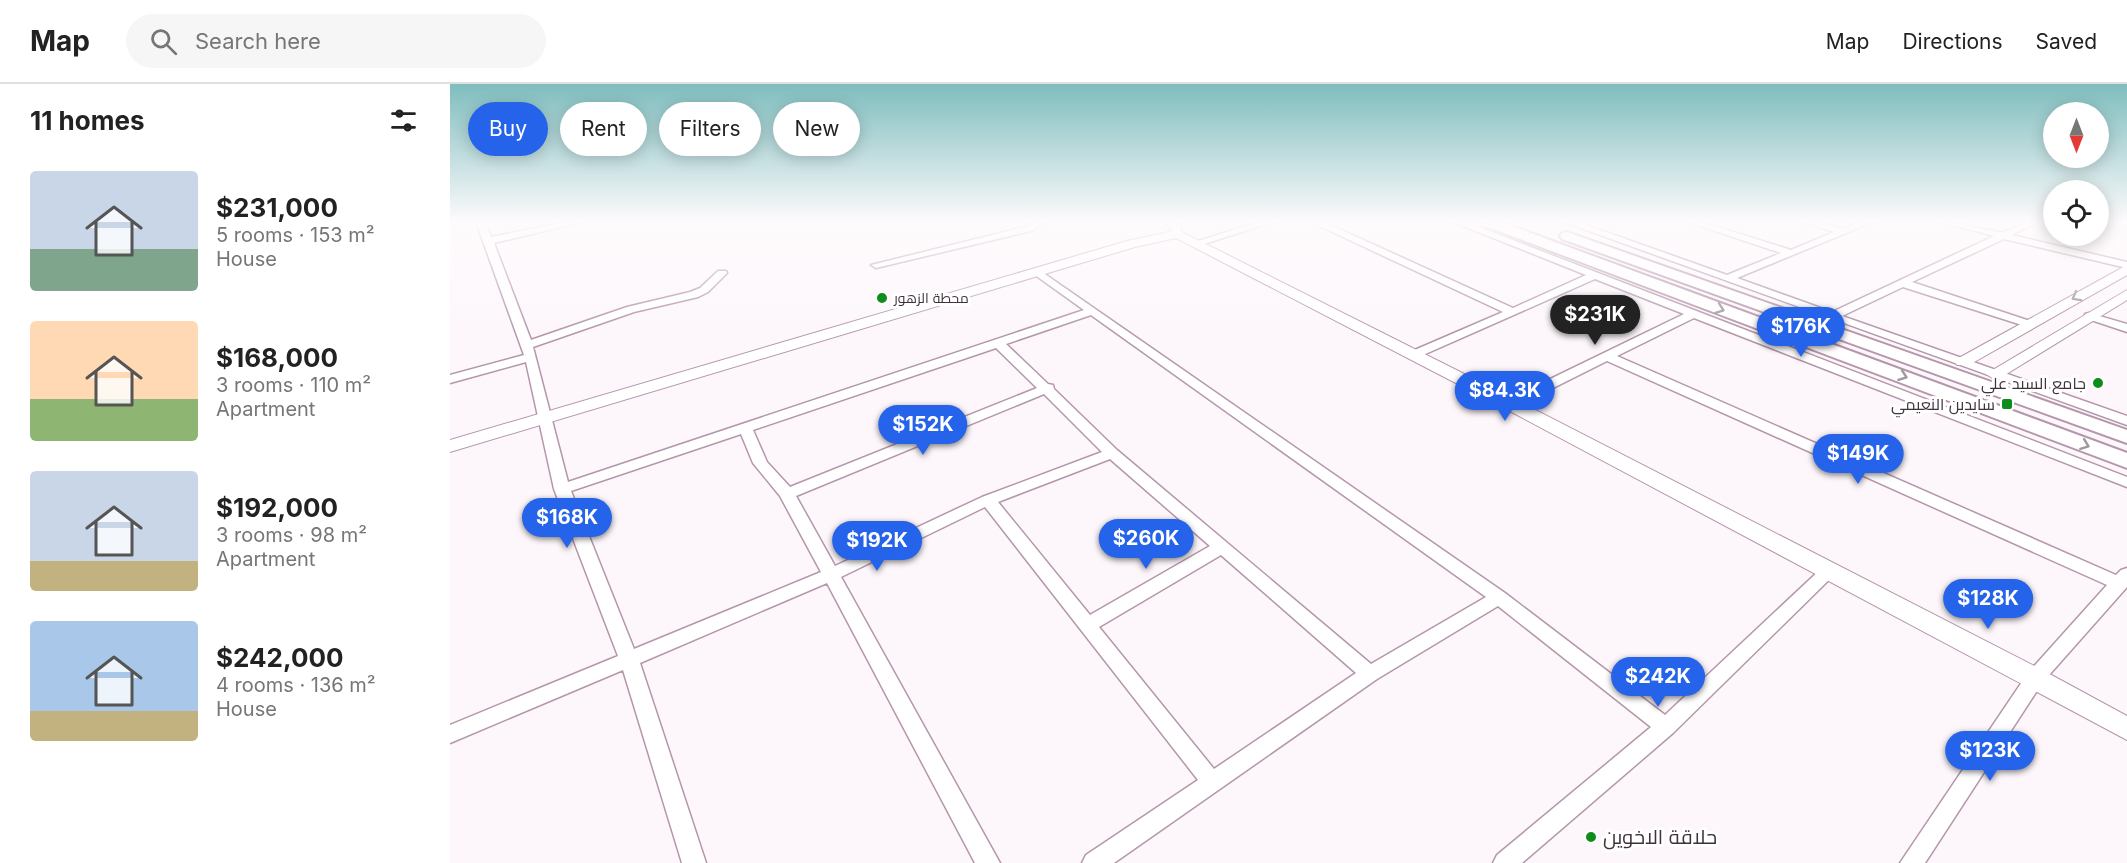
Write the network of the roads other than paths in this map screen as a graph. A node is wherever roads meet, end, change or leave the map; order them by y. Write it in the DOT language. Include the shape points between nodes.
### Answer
graph roads {
  1 [pos="494,258"];
  2 [pos="904,258"];
  3 [pos="1086,258"];
  4 [pos="1227,258"];
  5 [pos="1396,258"];
  6 [pos="1553,258"];
  7 [pos="1585,258"];
  8 [pos="1631,258"];
  9 [pos="1673,258"];
  10 [pos="1778,258"];
  11 [pos="1955,258"];
  12 [pos="2096,258"];
  13 [pos="876,265"];
  14 [pos="2127,267"];
  15 [pos="722,273"];
  16 [pos="1039,273"];
  17 [pos="1596,275"];
  18 [pos="1729,278"];
  19 [pos="1903,283"];
  20 [pos="2127,294"];
  21 [pos="1094,311"];
  22 [pos="1513,312"];
  23 [pos="1692,314"];
  24 [pos="1832,316"];
  25 [pos="2089,316"];
  26 [pos="2029,324"];
  27 [pos="2127,328"];
  28 [pos="997,342"];
  29 [pos="529,351"];
  30 [pos="1414,355"];
  31 [pos="1609,357"];
  32 [pos="1963,362"];
  33 [pos="1994,374"];
  34 [pos="450,379"];
  35 [pos="1048,388"];
  36 [pos="1510,404"];
  37 [pos="544,419"];
  38 [pos="2127,421"];
  39 [pos="745,427"];
  40 [pos="2127,437"];
  41 [pos="450,446"];
  42 [pos="1112,453"];
  43 [pos="2127,461"];
  44 [pos="2127,482"];
  45 [pos="562,489"];
  46 [pos="787,494"];
  47 [pos="988,500"];
  48 [pos="1222,547"];
  49 [pos="1829,571"];
  50 [pos="832,574"];
  51 [pos="2123,579"];
  52 [pos="1499,597"];
  53 [pos="1088,625"];
  54 [pos="629,659"];
  55 [pos="1370,674"];
  56 [pos="2035,678"];
  57 [pos="1666,727"];
  58 [pos="2127,729"];
  59 [pos="450,734"];
  60 [pos="1212,782"];
  61 [pos="694,863"];
  62 [pos="988,863"];
  63 [pos="1094,863"];
  64 [pos="1505,863"];
  65 [pos="1912,863"];
  1 -- 29 [label="street"];
  2 -- 13 [label="street"];
  3 -- 16 [label="street"];
  4 -- 30 [label="street"];
  5 -- 22 [label="street"];
  6 -- 17 [label="street"];
  7 -- 43 [label="main road, one-way"];
  8 -- 40 [label="main road"];
  9 -- 18 [label="street"];
  10 -- 18 [label="street"];
  11 -- 19 [label="street"];
  12 -- 14 [label="street"];
  14 -- 26 [label="street, one-way"];
  15 -- 29 [label="street" via="694,295 631,309"];
  16 -- 21 [label="street"];
  16 -- 37 [label="street"];
  17 -- 22 [label="street"];
  17 -- 23 [label="street"];
  18 -- 24 [label="street"];
  19 -- 24 [label="street"];
  19 -- 26 [label="street"];
  20 -- 25 [label="street"];
  21 -- 28 [label="street"];
  21 -- 52 [label="street"];
  22 -- 30 [label="street"];
  23 -- 31 [label="street"];
  23 -- 44 [label="street"];
  24 -- 32 [label="street"];
  25 -- 27 [label="street"];
  25 -- 33 [label="street"];
  26 -- 32 [label="street"];
  28 -- 35 [label="street"];
  28 -- 39 [label="street"];
  29 -- 34 [label="street"];
  29 -- 37 [label="street"];
  30 -- 36 [label="street"];
  31 -- 36 [label="street"];
  31 -- 51 [label="street"];
  32 -- 33 [label="street"];
  33 -- 38 [label="street"];
  35 -- 42 [label="street"];
  35 -- 46 [label="street"];
  36 -- 49 [label="street"];
  37 -- 41 [label="street"];
  37 -- 45 [label="street"];
  39 -- 45 [label="street"];
  39 -- 46 [label="street" via="760,463"];
  42 -- 47 [label="street"];
  42 -- 48 [label="street"];
  45 -- 54 [label="street"];
  46 -- 50 [label="street"];
  47 -- 50 [label="street"];
  47 -- 53 [label="street"];
  48 -- 53 [label="street"];
  48 -- 55 [label="street"];
  49 -- 56 [label="street"];
  49 -- 57 [label="street"];
  50 -- 54 [label="street"];
  50 -- 62 [label="street"];
  51 -- 56 [label="street"];
  52 -- 55 [label="street"];
  52 -- 57 [label="street"];
  53 -- 60 [label="street"];
  54 -- 59 [label="street"];
  54 -- 61 [label="street"];
  55 -- 60 [label="street"];
  56 -- 58 [label="street"];
  56 -- 65 [label="street"];
  57 -- 64 [label="street"];
  60 -- 63 [label="street"];
}
